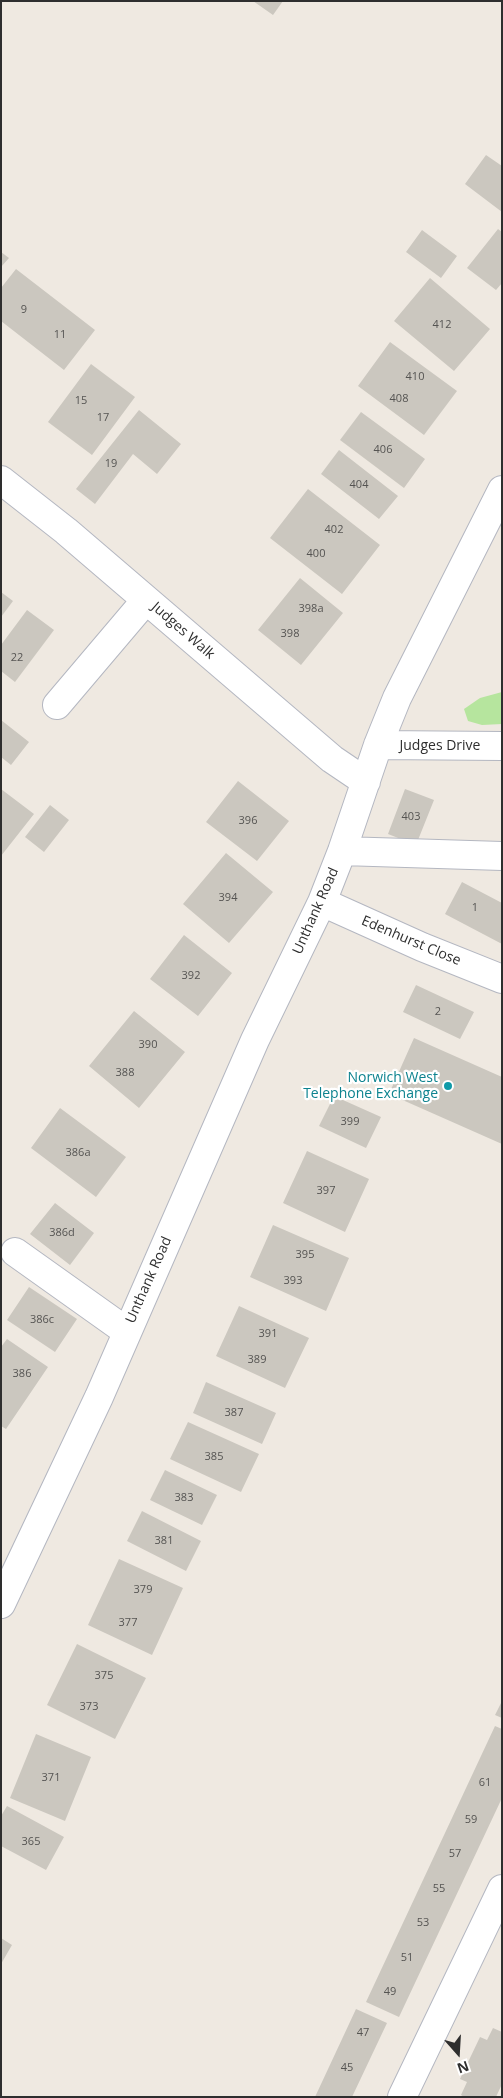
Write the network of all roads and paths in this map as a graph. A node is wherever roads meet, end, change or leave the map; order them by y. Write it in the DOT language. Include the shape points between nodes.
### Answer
graph roads {
  1 [pos="1,480"];
  2 [pos="502,490"];
  3 [pos="146,600"];
  4 [pos="57,705"];
  5 [pos="378,746"];
  6 [pos="502,746"];
  7 [pos="366,782"];
  8 [pos="342,851"];
  9 [pos="502,856"];
  10 [pos="322,902"];
  11 [pos="502,979"];
  12 [pos="15,1252"];
  13 [pos="126,1331"];
  14 [pos="1,1604"];
  15 [pos="502,1889"];
  16 [pos="402,2097"];
  1 -- 3 [label="street, Judges Walk"];
  2 -- 5 [label="street, Unthank Road" via="397,698"];
  3 -- 4 [label="street"];
  3 -- 7 [label="street, Judges Walk" via="332,759"];
  5 -- 6 [label="street, Judges Drive"];
  5 -- 7 [label="street, Unthank Road"];
  7 -- 8 [label="street, Unthank Road"];
  8 -- 9 [label="street"];
  8 -- 10 [label="street, Unthank Road"];
  10 -- 11 [label="street, Edenhurst Close"];
  10 -- 13 [label="street, Unthank Road" via="255,1040"];
  12 -- 13 [label="street, Unthank Road"];
  13 -- 14 [label="street, Unthank Road"];
  15 -- 16 [label="street"];
}
